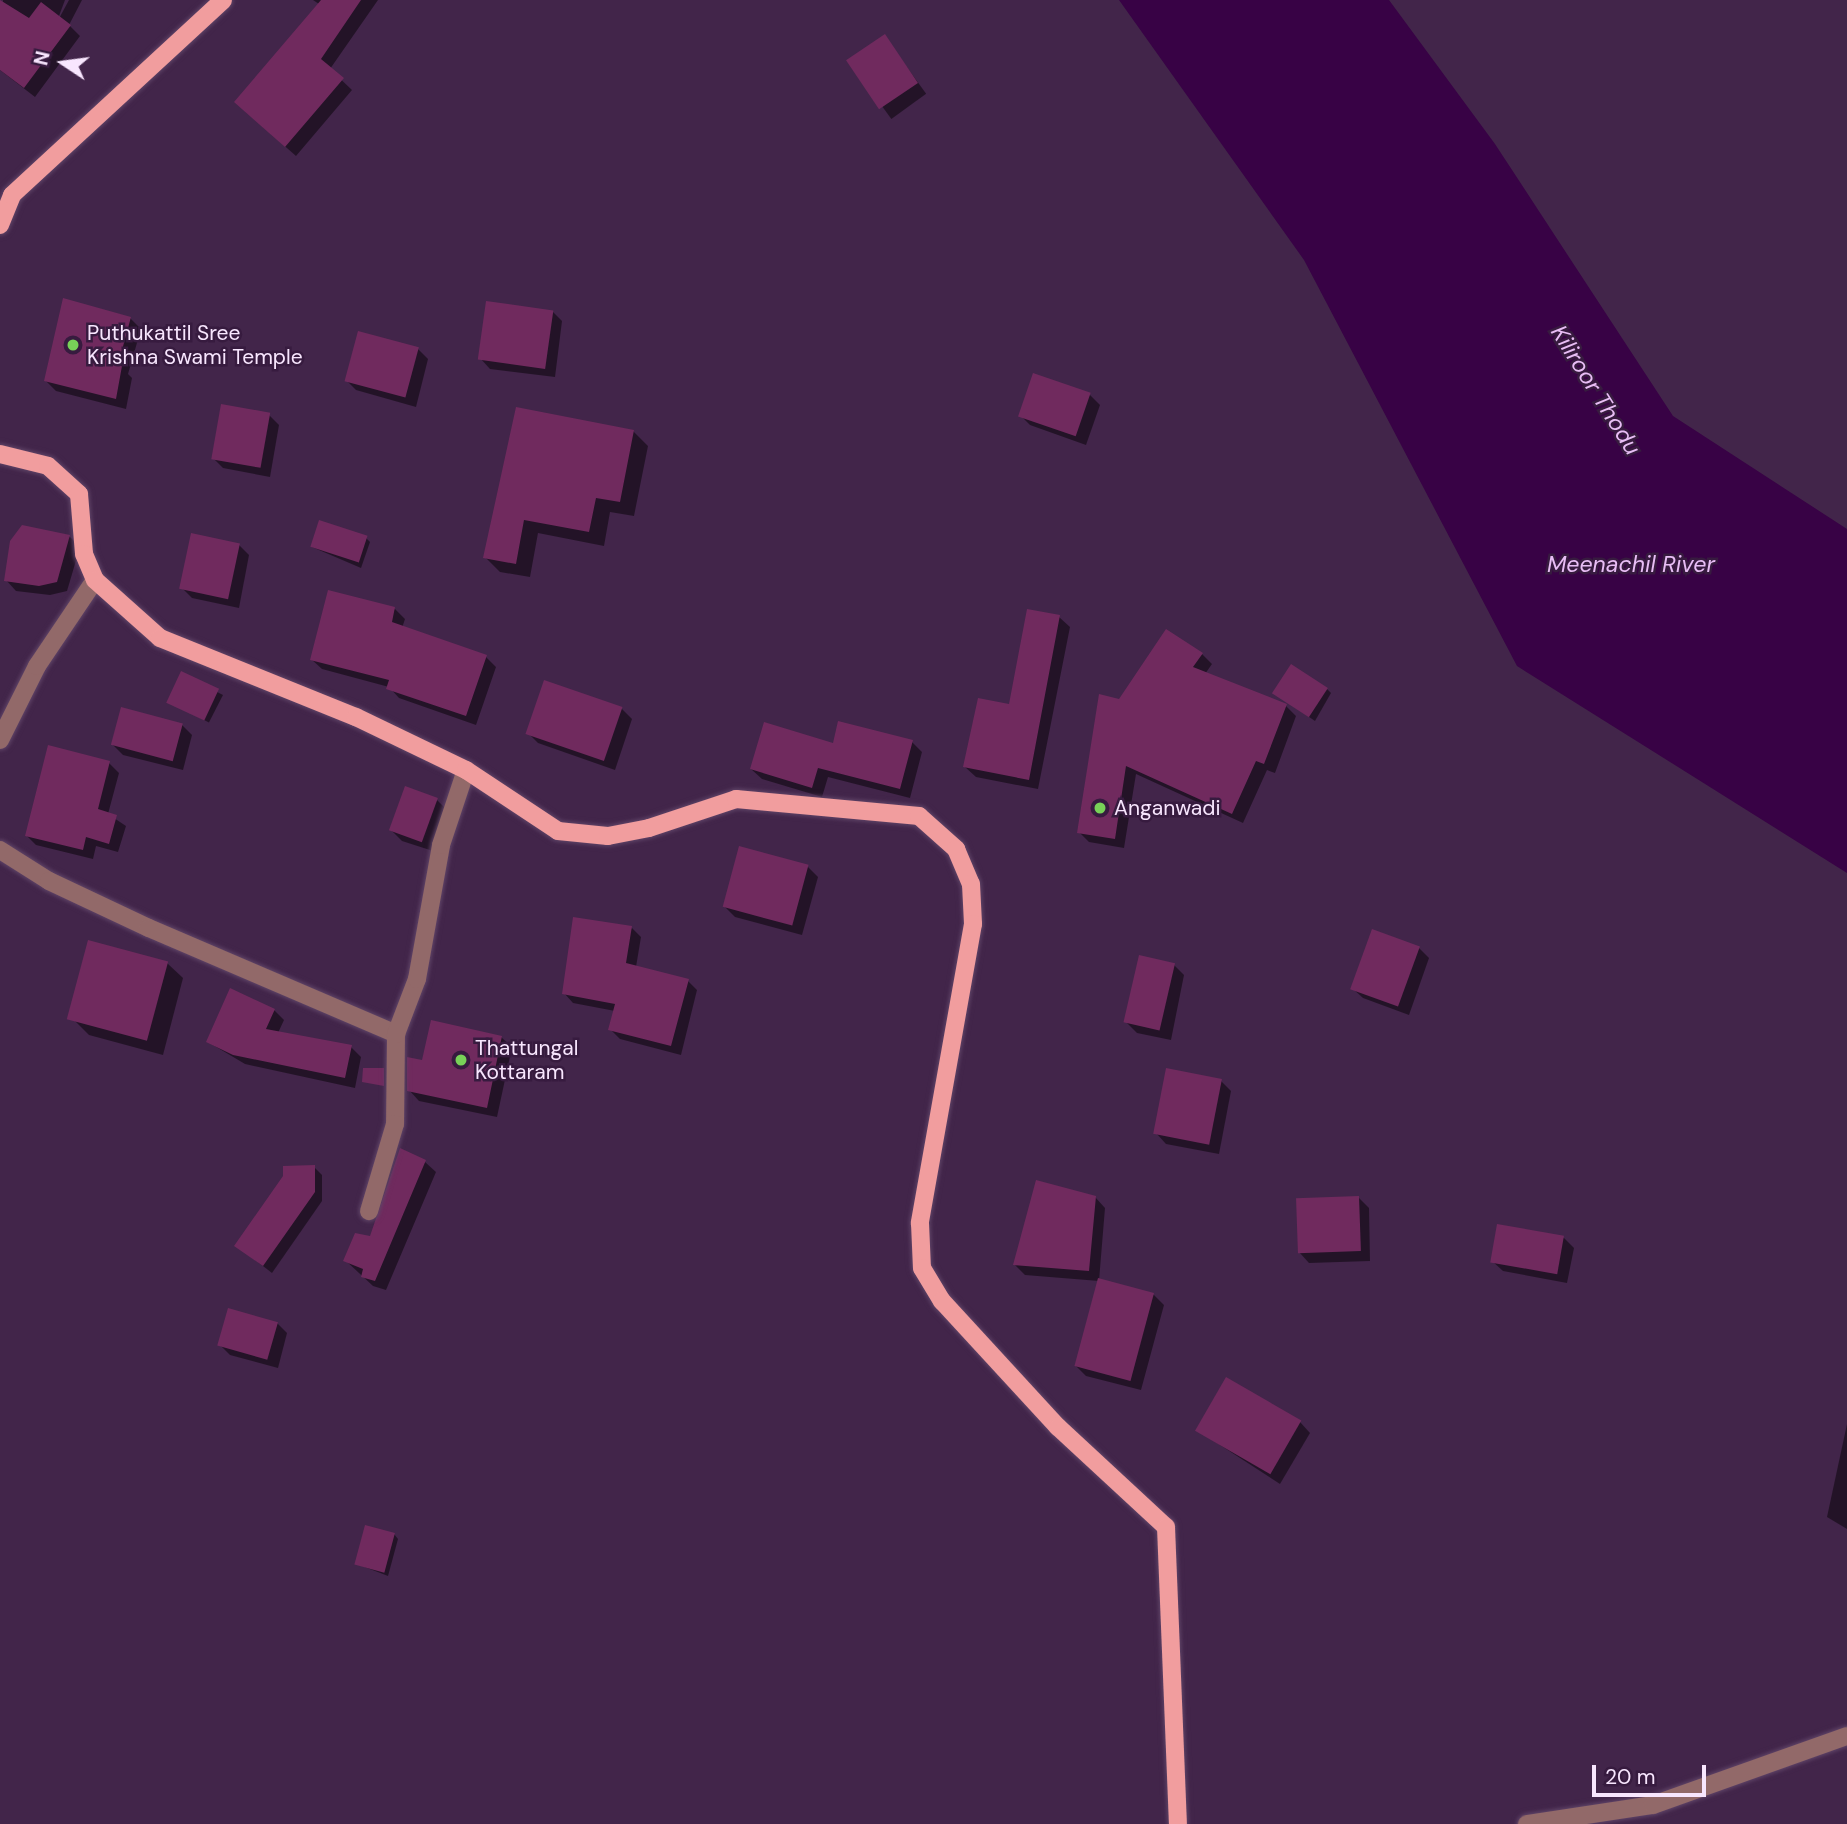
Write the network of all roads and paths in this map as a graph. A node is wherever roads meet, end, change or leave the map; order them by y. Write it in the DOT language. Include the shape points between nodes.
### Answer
graph roads {
  1 [pos="223,0"];
  2 [pos="0,225"];
  3 [pos="0,454"];
  4 [pos="95,580"];
  5 [pos="0,740"];
  6 [pos="466,770"];
  7 [pos="0,850"];
  8 [pos="396,1034"];
  9 [pos="369,1211"];
  10 [pos="1847,1735"];
  11 [pos="1178,1824"];
  12 [pos="1527,1824"];
  1 -- 2 [label="main road" via="12,195"];
  3 -- 4 [label="main road" via="48,466 79,494 83,554"];
  4 -- 5 [label="street" via="37,666"];
  4 -- 6 [label="main road" via="160,638 356,717"];
  6 -- 8 [label="street" via="441,845 417,979"];
  6 -- 11 [label="main road" via="558,831 608,836 649,828 736,799 919,816 956,849 971,884 973,924 920,1223 922,1268 942,1301 1058,1427 1167,1527"];
  7 -- 8 [label="street" via="50,881 149,928"];
  8 -- 9 [label="street" via="395,1124"];
  10 -- 12 [label="street" via="1653,1805"];
}
